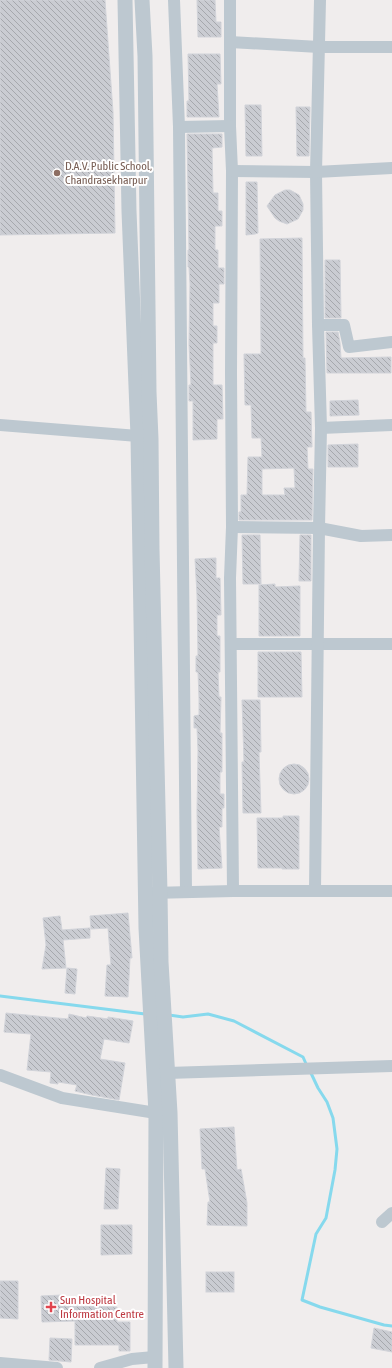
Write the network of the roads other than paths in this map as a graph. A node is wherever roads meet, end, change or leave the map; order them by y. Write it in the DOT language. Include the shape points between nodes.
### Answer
graph roads {
  1 [pos="125,0"];
  2 [pos="142,0"];
  3 [pos="174,0"];
  4 [pos="230,0"];
  5 [pos="320,0"];
  6 [pos="230,42"];
  7 [pos="319,47"];
  8 [pos="392,47"];
  9 [pos="230,126"];
  10 [pos="179,127"];
  11 [pos="392,168"];
  12 [pos="232,170"];
  13 [pos="316,172"];
  14 [pos="318,325"];
  15 [pos="392,342"];
  16 [pos="0,425"];
  17 [pos="392,426"];
  18 [pos="321,428"];
  19 [pos="138,436"];
  20 [pos="232,527"];
  21 [pos="319,528"];
  22 [pos="392,535"];
  23 [pos="318,643"];
  24 [pos="230,644"];
  25 [pos="392,644"];
  26 [pos="233,891"];
  27 [pos="315,891"];
  28 [pos="392,891"];
  29 [pos="186,892"];
  30 [pos="153,893"];
  31 [pos="392,1066"];
  32 [pos="168,1073"];
  33 [pos="0,1074"];
  34 [pos="156,1113"];
  35 [pos="392,1213"];
  36 [pos="382,1222"];
  37 [pos="155,1362"];
  38 [pos="0,1363"];
  39 [pos="57,1368"];
  40 [pos="100,1368"];
  41 [pos="176,1368"];
  1 -- 19 [label="street" via="129,218"];
  2 -- 30 [label="street" via="152,439"];
  3 -- 10 [label="street"];
  4 -- 6 [label="street"];
  5 -- 7 [label="street"];
  6 -- 7 [label="street"];
  6 -- 9 [label="street"];
  7 -- 8 [label="street"];
  7 -- 13 [label="street"];
  9 -- 10 [label="street"];
  9 -- 12 [label="street"];
  10 -- 29 [label="street"];
  11 -- 13 [label="street"];
  12 -- 13 [label="street"];
  12 -- 20 [label="street"];
  13 -- 14 [label="street"];
  14 -- 15 [label="street" via="344,325 349,347"];
  14 -- 18 [label="street"];
  16 -- 19 [label="street"];
  17 -- 18 [label="street"];
  18 -- 21 [label="street"];
  19 -- 30 [label="street"];
  20 -- 21 [label="street"];
  20 -- 24 [label="street"];
  21 -- 22 [label="street" via="361,536"];
  21 -- 23 [label="street"];
  23 -- 24 [label="street"];
  23 -- 25 [label="street"];
  23 -- 27 [label="street"];
  24 -- 26 [label="street"];
  26 -- 27 [label="street"];
  26 -- 29 [label="street"];
  27 -- 28 [label="street"];
  29 -- 30 [label="street"];
  30 -- 32 [label="street" via="161,962"];
  30 -- 34 [label="street" via="146,928"];
  31 -- 32 [label="street"];
  32 -- 41 [label="street"];
  33 -- 34 [label="street" via="62,1098"];
  34 -- 37 [label="street"];
  35 -- 36 [label="street"];
  37 -- 40 [label="street" via="132,1358"];
  38 -- 39 [label="street"];
}
